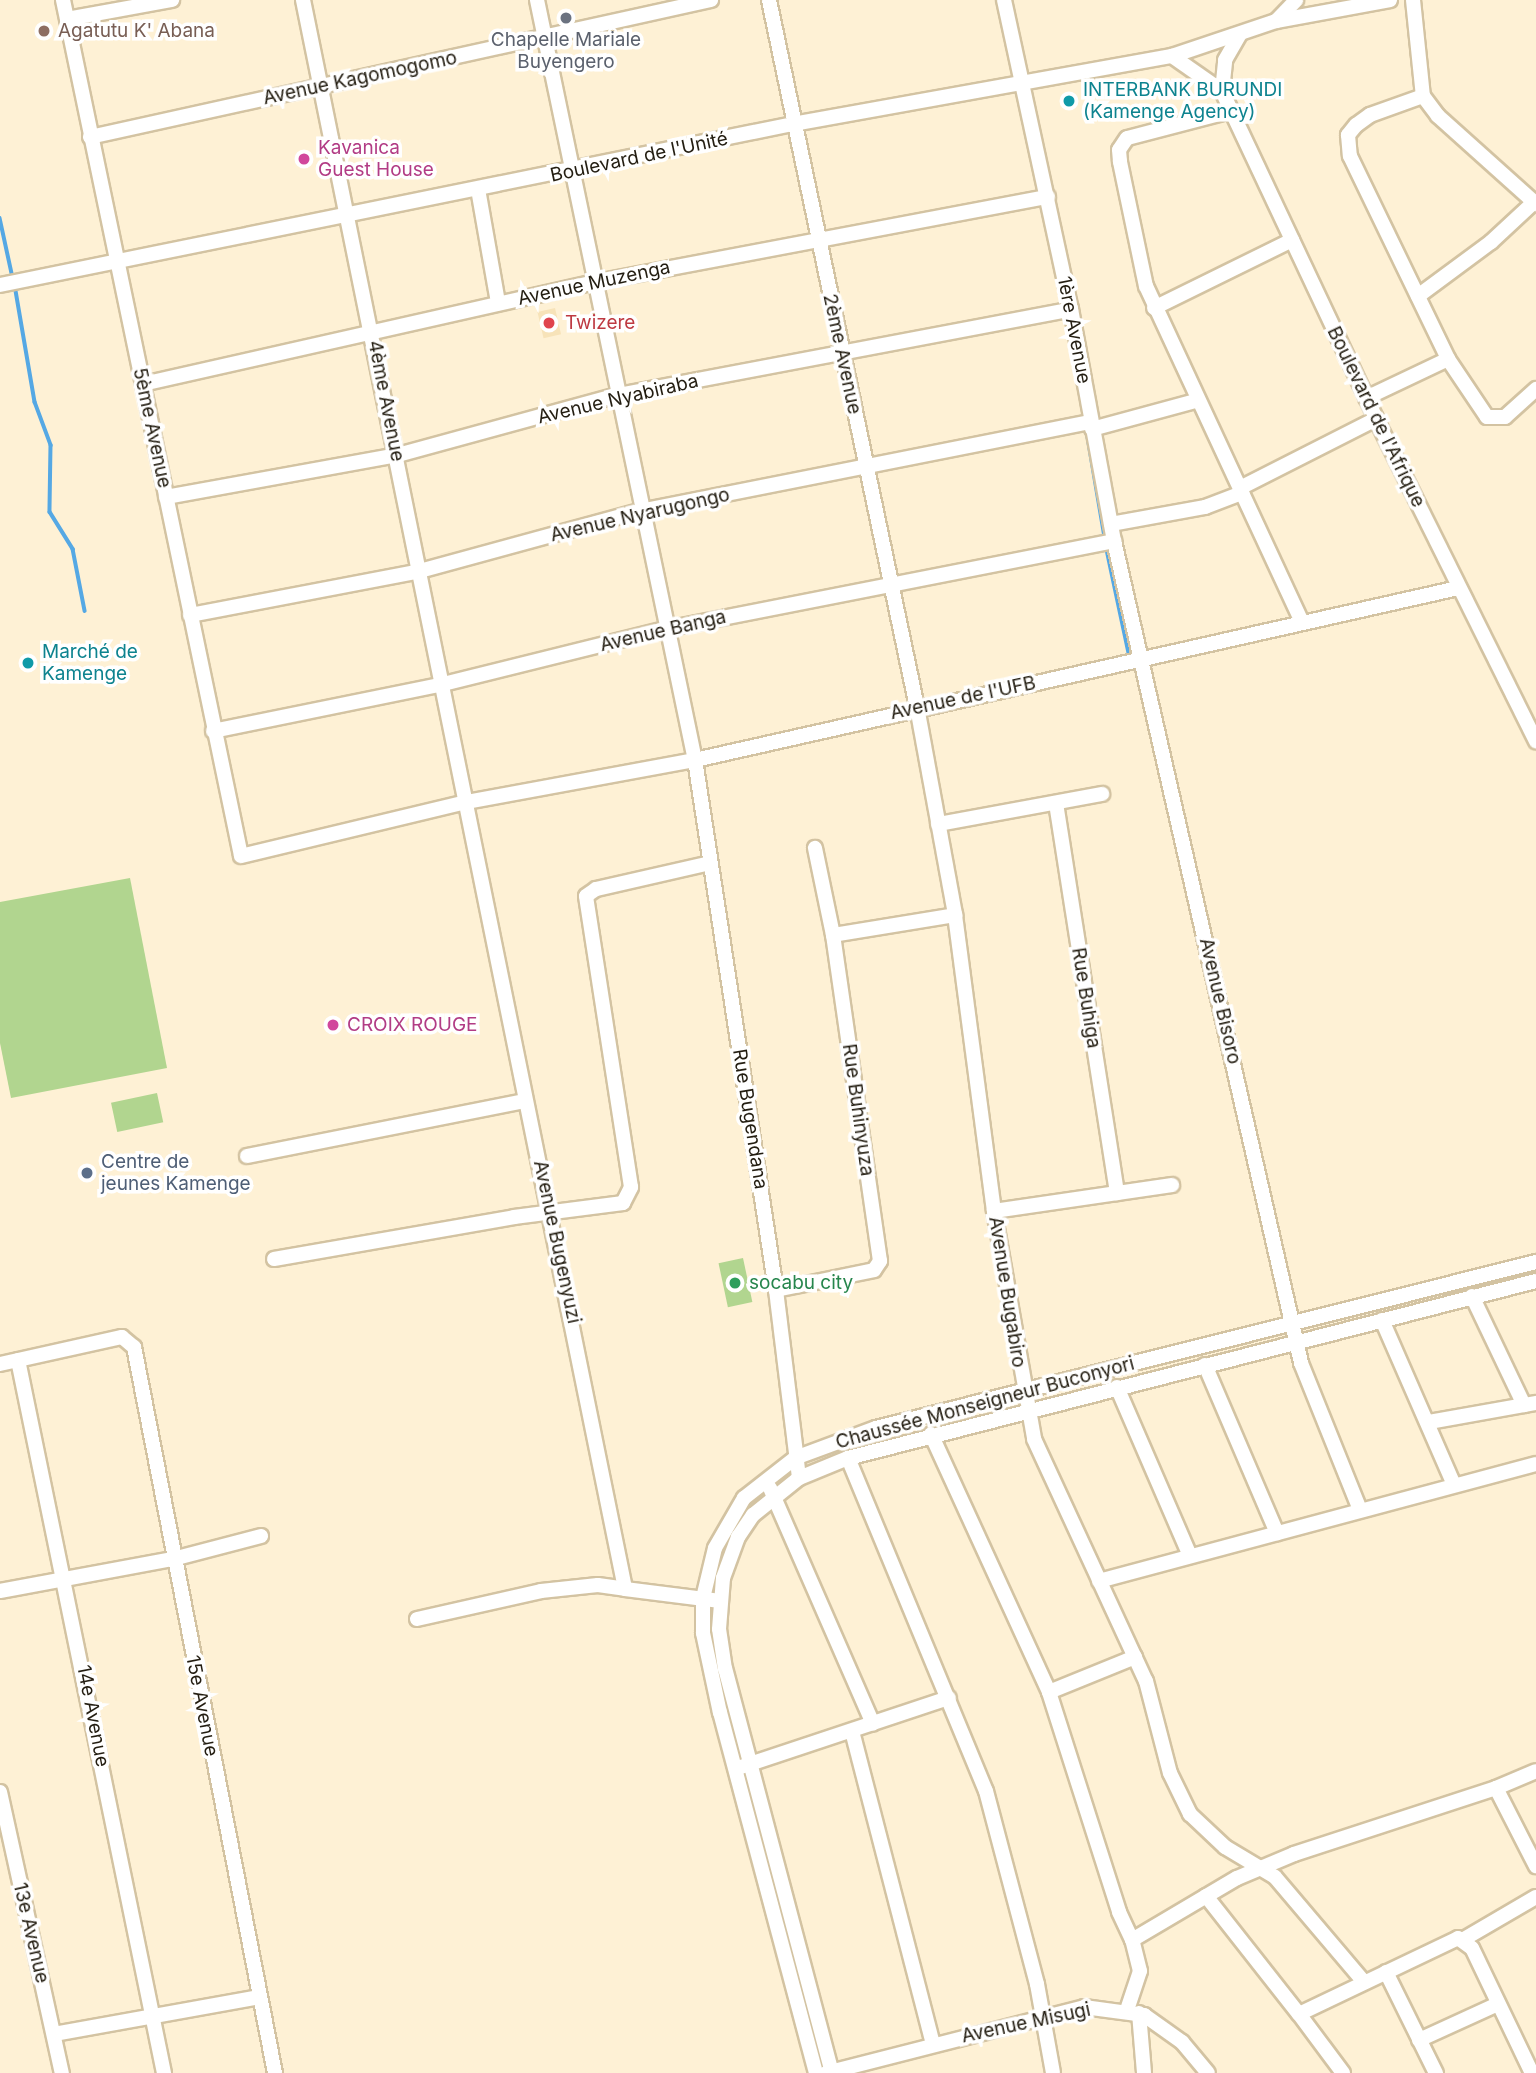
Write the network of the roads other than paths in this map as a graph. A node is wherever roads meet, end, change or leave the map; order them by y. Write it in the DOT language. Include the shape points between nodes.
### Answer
graph roads {
  1 [pos="63,0"];
  2 [pos="172,0"];
  3 [pos="303,0"];
  4 [pos="537,0"];
  5 [pos="711,0"];
  6 [pos="769,0"];
  7 [pos="1004,0"];
  8 [pos="1296,0"];
  9 [pos="1390,0"];
  10 [pos="1413,0"];
  11 [pos="67,19"];
  12 [pos="1276,21"];
  13 [pos="1240,34"];
  14 [pos="544,38"];
  15 [pos="1172,56"];
  16 [pos="1021,83"];
  17 [pos="322,86"];
  18 [pos="1222,91"];
  19 [pos="1423,96"];
  20 [pos="1231,111"];
  21 [pos="793,124"];
  22 [pos="90,137"];
  23 [pos="575,171"];
  24 [pos="478,189"];
  25 [pos="1048,197"];
  26 [pos="1535,203"];
  27 [pos="349,214"];
  28 [pos="816,239"];
  29 [pos="1292,240"];
  30 [pos="117,262"];
  31 [pos="596,282"];
  32 [pos="3,285"];
  33 [pos="1418,296"];
  34 [pos="498,303"];
  35 [pos="1154,308"];
  36 [pos="1071,309"];
  37 [pos="372,331"];
  38 [pos="842,352"];
  39 [pos="1448,359"];
  40 [pos="143,384"];
  41 [pos="1536,389"];
  42 [pos="618,396"];
  43 [pos="1366,398"];
  44 [pos="1196,401"];
  45 [pos="1376,419"];
  46 [pos="1092,425"];
  47 [pos="397,455"];
  48 [pos="865,467"];
  49 [pos="1241,491"];
  50 [pos="166,497"];
  51 [pos="640,511"];
  52 [pos="1111,524"];
  53 [pos="1114,541"];
  54 [pos="420,571"];
  55 [pos="890,585"];
  56 [pos="1458,588"];
  57 [pos="190,615"];
  58 [pos="1302,622"];
  59 [pos="666,629"];
  60 [pos="1144,660"];
  61 [pos="443,684"];
  62 [pos="917,707"];
  63 [pos="213,731"];
  64 [pos="1536,741"];
  65 [pos="695,760"];
  66 [pos="1102,794"];
  67 [pos="466,802"];
  68 [pos="1056,803"];
  69 [pos="938,824"];
  70 [pos="815,848"];
  71 [pos="241,856"];
  72 [pos="710,863"];
  73 [pos="955,915"];
  74 [pos="833,935"];
  75 [pos="525,1101"];
  76 [pos="247,1156"];
  77 [pos="1172,1185"];
  78 [pos="1117,1193"];
  79 [pos="994,1211"];
  80 [pos="552,1213"];
  81 [pos="274,1259"];
  82 [pos="1536,1262"];
  83 [pos="1536,1281"];
  84 [pos="776,1290"];
  85 [pos="1472,1296"];
  86 [pos="1382,1320"];
  87 [pos="1292,1323"];
  88 [pos="1296,1343"];
  89 [pos="18,1360"];
  90 [pos="0,1364"];
  91 [pos="1205,1365"];
  92 [pos="1117,1387"];
  93 [pos="1023,1390"];
  94 [pos="1530,1404"];
  95 [pos="1027,1409"];
  96 [pos="1429,1422"];
  97 [pos="931,1434"];
  98 [pos="795,1458"];
  99 [pos="848,1458"];
  100 [pos="1536,1464"];
  101 [pos="766,1477"];
  102 [pos="799,1478"];
  103 [pos="1454,1485"];
  104 [pos="773,1496"];
  105 [pos="1360,1510"];
  106 [pos="1277,1533"];
  107 [pos="261,1536"];
  108 [pos="1190,1556"];
  109 [pos="173,1559"];
  110 [pos="66,1578"];
  111 [pos="1099,1581"];
  112 [pos="625,1589"];
  113 [pos="0,1591"];
  114 [pos="703,1598"];
  115 [pos="720,1601"];
  116 [pos="417,1619"];
  117 [pos="1135,1657"];
  118 [pos="1049,1692"];
  119 [pos="949,1698"];
  120 [pos="873,1724"];
  121 [pos="852,1731"];
  122 [pos="741,1767"];
  123 [pos="1536,1771"];
  124 [pos="1496,1788"];
  125 [pos="0,1792"];
  126 [pos="1536,1866"];
  127 [pos="1261,1867"];
  128 [pos="1206,1896"];
  129 [pos="1536,1897"];
  130 [pos="1464,1939"];
  131 [pos="1132,1940"];
  132 [pos="1386,1972"];
  133 [pos="1364,1982"];
  134 [pos="260,1997"];
  135 [pos="1498,2004"];
  136 [pos="1133,2012"];
  137 [pos="1299,2014"];
  138 [pos="152,2015"];
  139 [pos="1043,2017"];
  140 [pos="54,2035"];
  141 [pos="1419,2040"];
  142 [pos="933,2044"];
  143 [pos="830,2072"];
  144 [pos="62,2073"];
  145 [pos="164,2073"];
  146 [pos="275,2073"];
  147 [pos="816,2073"];
  148 [pos="1053,2073"];
  149 [pos="1144,2073"];
  150 [pos="1208,2073"];
  151 [pos="1343,2073"];
  152 [pos="1436,2073"];
  153 [pos="1532,2073"];
  1 -- 11 [label="street, 5ème Avenue"];
  2 -- 11 [label="street"];
  3 -- 17 [label="street, 4ème Avenue"];
  4 -- 14 [label="street, Rue Bugendana"];
  5 -- 14 [label="street, Avenue Kagomogomo"];
  6 -- 21 [label="street, 2ème Avenue"];
  7 -- 16 [label="street, 1ère Avenue"];
  8 -- 12 [label="street, Boulevard de l'Unité"];
  9 -- 12 [label="street, Boulevard de l'Unité"];
  10 -- 19 [label="street"];
  11 -- 22 [label="street, 5ème Avenue"];
  12 -- 13 [label="street, Boulevard de l'Unité"];
  13 -- 15 [label="street, Boulevard de l'Unité"];
  13 -- 18 [label="street" via="1225,60"];
  14 -- 17 [label="street, Avenue Kagomogomo"];
  14 -- 23 [label="street, Rue Bugendana"];
  15 -- 16 [label="street, Boulevard de l'Unité"];
  15 -- 18 [label="street"];
  16 -- 21 [label="street, Boulevard de l'Unité"];
  16 -- 25 [label="street, 1ère Avenue"];
  17 -- 22 [label="street, Avenue Kagomogomo"];
  17 -- 27 [label="street, 4ème Avenue"];
  18 -- 20 [label="street, Boulevard de l'Afrique"];
  19 -- 26 [label="street" via="1438,116"];
  19 -- 33 [label="street" via="1370,115 1348,135 1346,145"];
  20 -- 29 [label="street, Boulevard de l'Afrique"];
  20 -- 35 [label="street" via="1127,138 1119,150 1140,267"];
  21 -- 23 [label="street, Boulevard de l'Unité"];
  21 -- 28 [label="street, 2ème Avenue"];
  22 -- 30 [label="street, 5ème Avenue"];
  23 -- 24 [label="street, Boulevard de l'Unité"];
  23 -- 31 [label="street, Rue Bugendana"];
  24 -- 27 [label="street, Boulevard de l'Unité"];
  24 -- 34 [label="street"];
  25 -- 28 [label="street, Avenue Muzenga"];
  25 -- 36 [label="street, 1ère Avenue"];
  26 -- 33 [label="street"];
  27 -- 30 [label="street, Boulevard de l'Unité"];
  27 -- 37 [label="street, 4ème Avenue"];
  28 -- 31 [label="street, Avenue Muzenga"];
  28 -- 38 [label="street, 2ème Avenue"];
  29 -- 35 [label="street"];
  29 -- 43 [label="street, Boulevard de l'Afrique"];
  30 -- 32 [label="street, Boulevard de l'Unité"];
  30 -- 40 [label="street, 5ème Avenue"];
  31 -- 34 [label="street, Avenue Muzenga"];
  31 -- 42 [label="street, Rue Bugendana"];
  33 -- 39 [label="street"];
  34 -- 37 [label="street, Avenue Muzenga"];
  35 -- 44 [label="street"];
  36 -- 38 [label="street, Avenue Nyabiraba"];
  36 -- 46 [label="street, 1ère Avenue"];
  37 -- 40 [label="street, Avenue Muzenga"];
  37 -- 47 [label="street, 4ème Avenue"];
  38 -- 42 [label="street, Avenue Nyabiraba"];
  38 -- 48 [label="street, 2ème Avenue"];
  39 -- 41 [label="street" via="1490,419 1505,417"];
  39 -- 43 [label="street"];
  40 -- 50 [label="street, 5ème Avenue"];
  42 -- 47 [label="street, Avenue Nyabiraba"];
  42 -- 51 [label="street, Rue Bugendana"];
  43 -- 45 [label="street, Boulevard de l'Afrique"];
  44 -- 46 [label="street, Avenue Nyarugongo"];
  44 -- 49 [label="street"];
  45 -- 49 [label="street"];
  45 -- 56 [label="street, Boulevard de l'Afrique"];
  46 -- 48 [label="street, Avenue Nyarugongo"];
  46 -- 52 [label="street, 1ère Avenue"];
  47 -- 50 [label="street, Avenue Nyabiraba"];
  47 -- 54 [label="street, 4ème Avenue"];
  48 -- 51 [label="street, Avenue Nyarugongo"];
  48 -- 55 [label="street, 2ème Avenue"];
  49 -- 52 [label="street" via="1196,509"];
  49 -- 58 [label="street"];
  50 -- 57 [label="street, 5ème Avenue"];
  51 -- 54 [label="street, Avenue Nyarugongo"];
  51 -- 59 [label="street, Rue Bugendana"];
  52 -- 53 [label="street, 1ère Avenue"];
  53 -- 55 [label="street, Avenue Banga"];
  53 -- 60 [label="street, 1ère Avenue"];
  54 -- 57 [label="street, Avenue Nyarugongo"];
  54 -- 61 [label="street, 4ème Avenue"];
  55 -- 59 [label="street, Avenue Banga"];
  55 -- 62 [label="street, 2ème Avenue"];
  56 -- 58 [label="street, Avenue de l'UFB"];
  56 -- 64 [label="street, Boulevard de l'Afrique"];
  57 -- 63 [label="street, 5ème Avenue"];
  58 -- 60 [label="street, Avenue de l'UFB"];
  59 -- 61 [label="street, Avenue Banga"];
  59 -- 65 [label="street, Rue Bugendana"];
  60 -- 62 [label="street, Avenue de l'UFB"];
  60 -- 87 [label="street, Avenue Bisoro"];
  61 -- 63 [label="street, Avenue Banga"];
  61 -- 67 [label="street, 4ème Avenue"];
  62 -- 65 [label="street, Avenue de l'UFB"];
  62 -- 69 [label="street, Avenue Bugabiro"];
  63 -- 71 [label="street, 5ème Avenue"];
  65 -- 67 [label="street, Avenue de l'UFB"];
  65 -- 72 [label="street, Rue Bugendana"];
  66 -- 68 [label="street"];
  67 -- 71 [label="street, Avenue de l'UFB"];
  67 -- 75 [label="street, Avenue Bugenyuzi"];
  68 -- 69 [label="street"];
  68 -- 78 [label="street, Rue Buhiga"];
  69 -- 73 [label="street, Avenue Bugabiro"];
  70 -- 74 [label="street, Rue Buhinyuza"];
  72 -- 80 [label="street" via="596,889 586,896 631,1187 622,1203"];
  72 -- 84 [label="street, Rue Bugendana"];
  73 -- 74 [label="street"];
  73 -- 79 [label="street, Avenue Bugabiro"];
  74 -- 84 [label="street, Rue Buhinyuza" via="879,1267"];
  75 -- 76 [label="street"];
  75 -- 80 [label="street, Avenue Bugenyuzi"];
  77 -- 78 [label="street"];
  78 -- 79 [label="street"];
  79 -- 93 [label="street, Avenue Bugabiro"];
  80 -- 81 [label="street"];
  80 -- 112 [label="street, Avenue Bugenyuzi"];
  82 -- 87 [label="street, Chaussée Monseigneur Buconyori"];
  83 -- 85 [label="street, Chaussée Monseigneur Buconyori"];
  84 -- 98 [label="street, Rue Bugendana"];
  85 -- 86 [label="street, Chaussée Monseigneur Buconyori"];
  85 -- 94 [label="street"];
  86 -- 88 [label="street, Chaussée Monseigneur Buconyori"];
  86 -- 96 [label="street"];
  87 -- 88 [label="street, Avenue Bisoro"];
  87 -- 93 [label="street, Chaussée Monseigneur Buconyori"];
  88 -- 91 [label="street, Chaussée Monseigneur Buconyori"];
  88 -- 105 [label="street, Avenue Bisoro" via="1309,1390"];
  89 -- 90 [label="street"];
  89 -- 109 [label="street, 15e Avenue" via="122,1337 130,1340"];
  89 -- 110 [label="street, 14e Avenue"];
  91 -- 92 [label="street, Chaussée Monseigneur Buconyori"];
  91 -- 106 [label="street"];
  92 -- 95 [label="street, Chaussée Monseigneur Buconyori"];
  92 -- 108 [label="street"];
  93 -- 95 [label="street, Avenue Bugabiro"];
  93 -- 98 [label="street, Chaussée Monseigneur Buconyori" via="876,1428"];
  94 -- 96 [label="street"];
  95 -- 97 [label="street, Chaussée Monseigneur Buconyori"];
  95 -- 111 [label="street, Avenue Bugabiro" via="1043,1463"];
  96 -- 103 [label="street"];
  97 -- 99 [label="street, Chaussée Monseigneur Buconyori"];
  97 -- 118 [label="street"];
  98 -- 101 [label="street, Chaussée Monseigneur Buconyori"];
  98 -- 102 [label="street, Rue Bugendana"];
  99 -- 102 [label="street, Chaussée Monseigneur Buconyori"];
  99 -- 119 [label="street"];
  100 -- 103 [label="street"];
  101 -- 104 [label="street"];
  101 -- 114 [label="street, Chaussée Monseigneur Buconyori" via="727,1522 715,1548"];
  102 -- 104 [label="street, Chaussée Monseigneur Buconyori"];
  103 -- 105 [label="street"];
  104 -- 115 [label="street, Chaussée Monseigneur Buconyori" via="738,1537"];
  104 -- 120 [label="street"];
  105 -- 106 [label="street"];
  106 -- 108 [label="street"];
  107 -- 109 [label="street"];
  108 -- 111 [label="street"];
  109 -- 110 [label="street"];
  109 -- 134 [label="street, 15e Avenue"];
  110 -- 113 [label="street"];
  110 -- 138 [label="street, 14e Avenue"];
  111 -- 117 [label="street, Avenue Bugabiro"];
  112 -- 114 [label="street"];
  112 -- 116 [label="street" via="598,1586 541,1591"];
  114 -- 115 [label="street"];
  114 -- 122 [label="street, Chaussée Monseigneur Buconyori" via="709,1672"];
  115 -- 122 [label="street, Chaussée Monseigneur Buconyori" via="724,1669"];
  117 -- 118 [label="street"];
  117 -- 127 [label="street, Avenue Bugabiro" via="1155,1709 1170,1773 1190,1814 1225,1847"];
  118 -- 131 [label="street"];
  119 -- 120 [label="street"];
  119 -- 139 [label="street" via="996,1825"];
  120 -- 121 [label="street"];
  121 -- 122 [label="street"];
  121 -- 142 [label="street"];
  122 -- 143 [label="street, Chaussée Monseigneur Buconyori"];
  122 -- 147 [label="street, Chaussée Monseigneur Buconyori"];
  123 -- 124 [label="street"];
  124 -- 126 [label="street"];
  124 -- 127 [label="street"];
  125 -- 140 [label="street, 13e Avenue"];
  127 -- 128 [label="street"];
  127 -- 133 [label="street, Avenue Bugabiro" via="1287,1889"];
  128 -- 131 [label="street"];
  128 -- 137 [label="street"];
  129 -- 130 [label="street"];
  130 -- 132 [label="street"];
  130 -- 135 [label="street"];
  131 -- 136 [label="street" via="1140,1971"];
  132 -- 133 [label="street"];
  132 -- 141 [label="street"];
  133 -- 137 [label="street"];
  134 -- 138 [label="street"];
  134 -- 146 [label="street, 15e Avenue"];
  135 -- 141 [label="street"];
  135 -- 153 [label="street"];
  136 -- 139 [label="street, Avenue Misugi" via="1084,2007"];
  136 -- 149 [label="street"];
  136 -- 150 [label="street, Avenue Misugi" via="1182,2042"];
  137 -- 151 [label="street"];
  138 -- 140 [label="street"];
  138 -- 145 [label="street, 14e Avenue"];
  139 -- 142 [label="street, Avenue Misugi"];
  139 -- 148 [label="street"];
  140 -- 144 [label="street, 13e Avenue"];
  141 -- 152 [label="street"];
  142 -- 143 [label="street, Avenue Misugi"];
}
